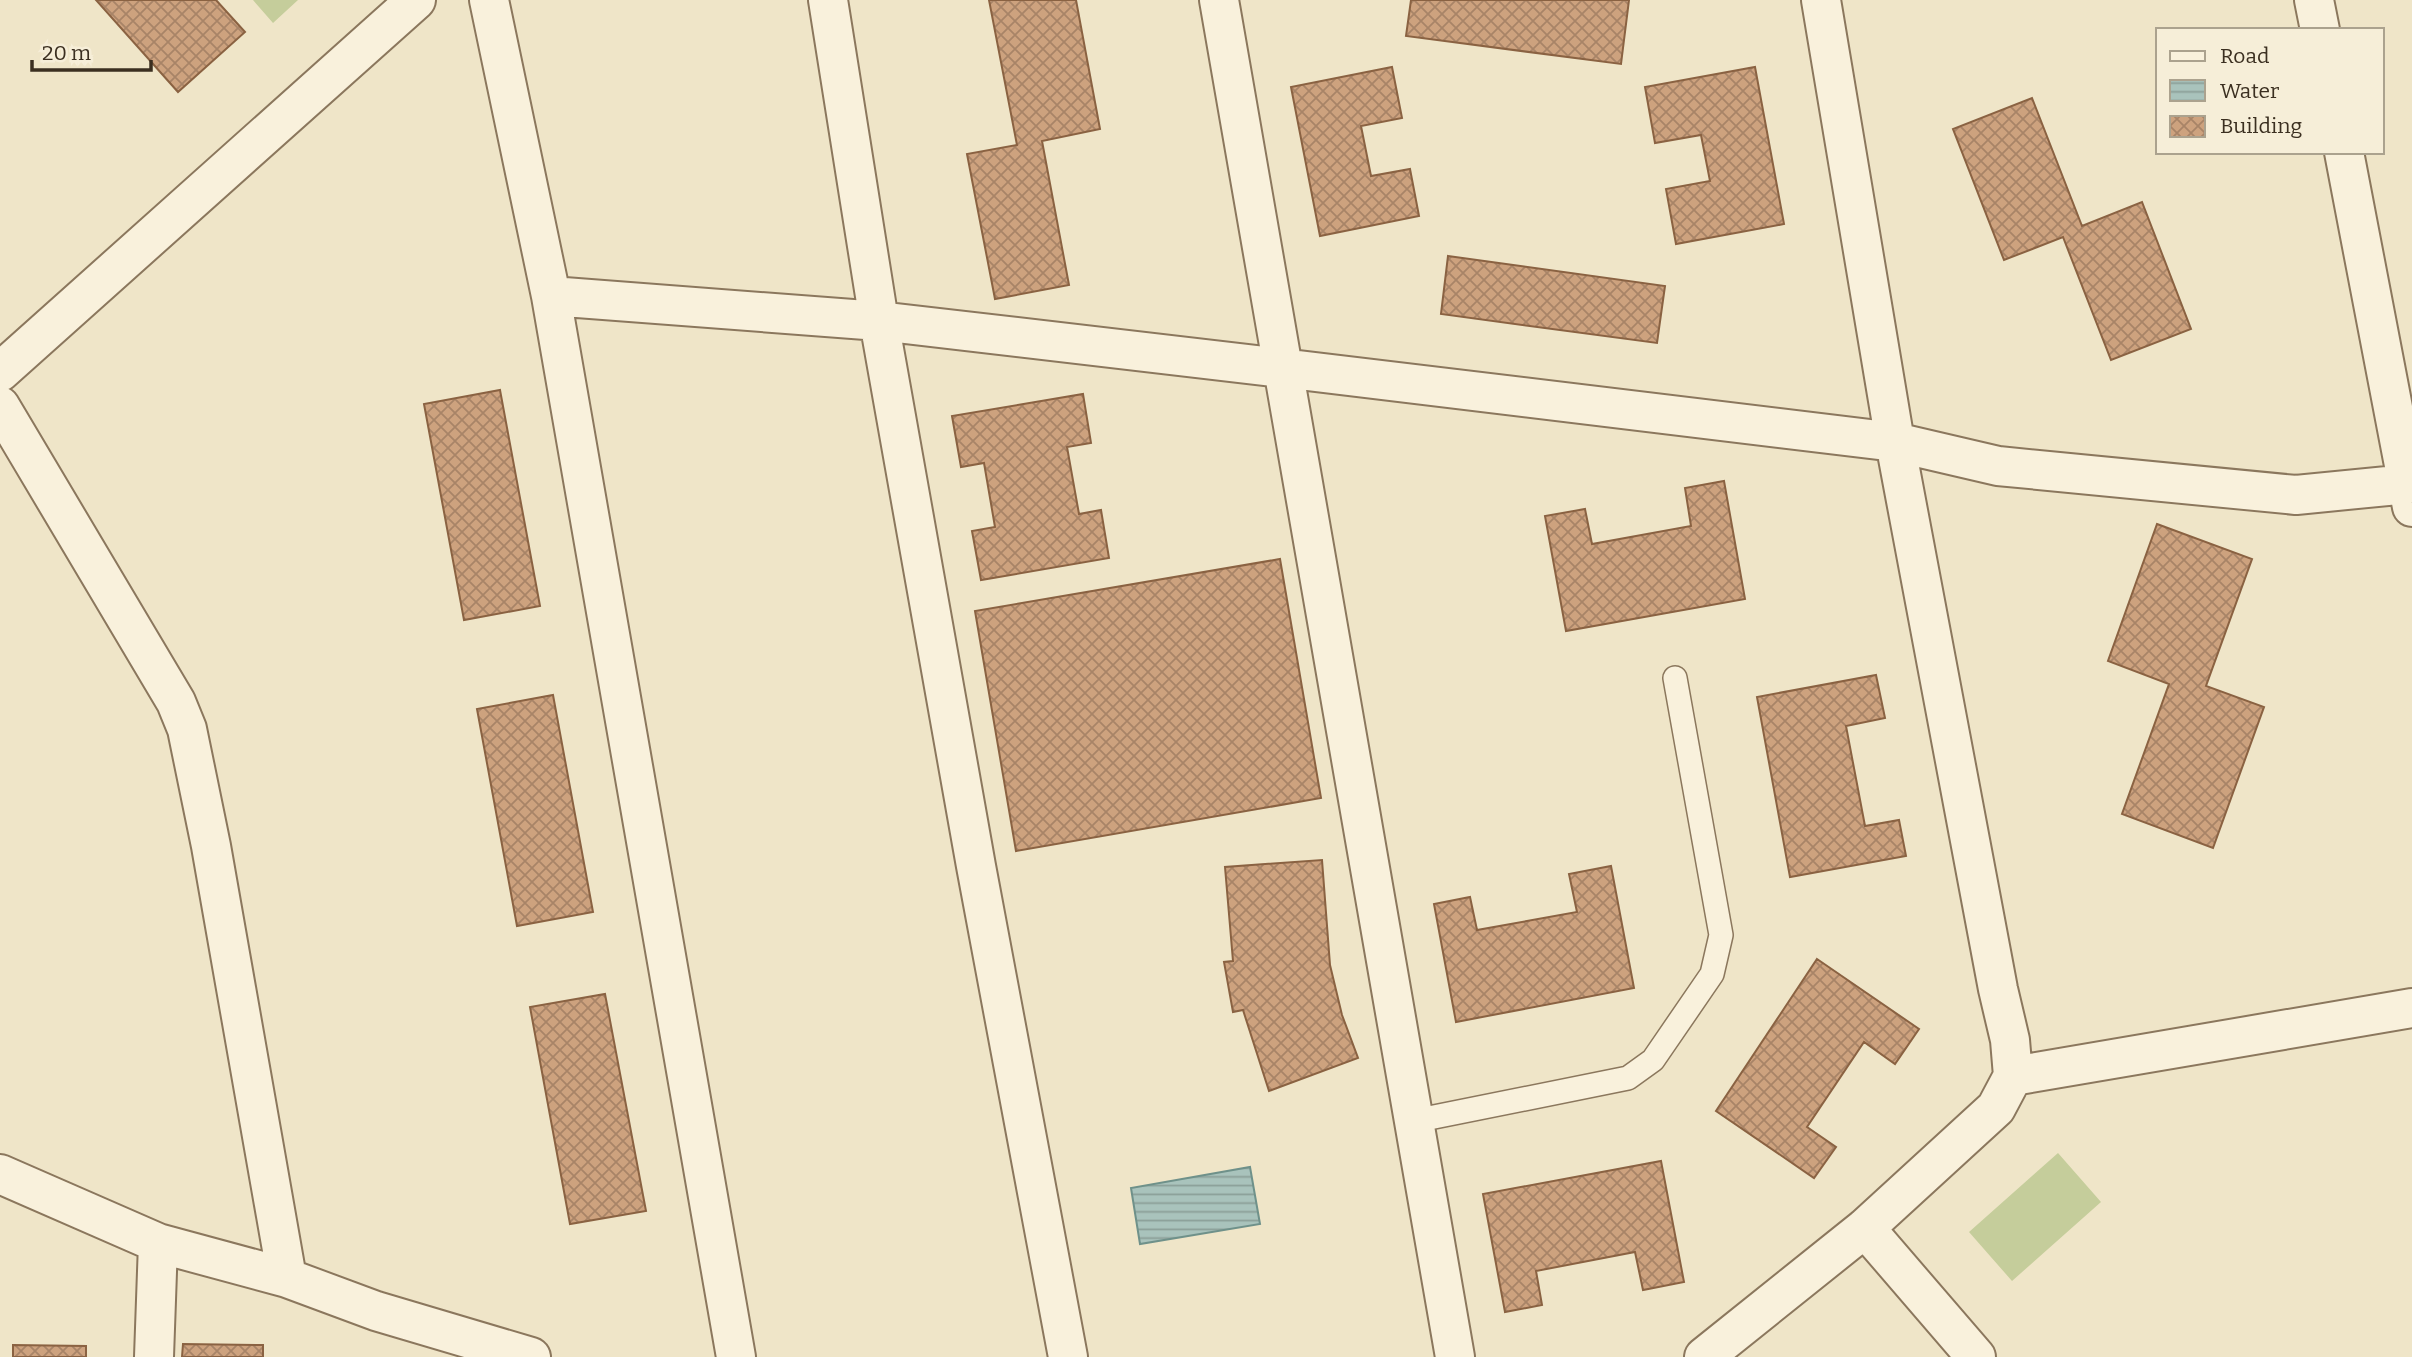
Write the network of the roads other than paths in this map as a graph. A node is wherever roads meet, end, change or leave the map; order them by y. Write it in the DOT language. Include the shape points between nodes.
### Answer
graph roads {
  1 [pos="416,0"];
  2 [pos="489,0"];
  3 [pos="828,0"];
  4 [pos="1219,0"];
  5 [pos="1821,0"];
  6 [pos="2314,0"];
  7 [pos="2320,28"];
  8 [pos="2344,154"];
  9 [pos="551,296"];
  10 [pos="879,321"];
  11 [pos="1282,368"];
  12 [pos="0,372"];
  13 [pos="0,406"];
  14 [pos="1895,442"];
  15 [pos="2411,491"];
  16 [pos="1675,678"];
  17 [pos="2412,1008"];
  18 [pos="2013,1076"];
  19 [pos="1414,1121"];
  20 [pos="0,1174"];
  21 [pos="1865,1228"];
  22 [pos="158,1243"];
  23 [pos="287,1278"];
  24 [pos="153,1357"];
  25 [pos="531,1357"];
  26 [pos="736,1357"];
  27 [pos="1068,1357"];
  28 [pos="1455,1357"];
  29 [pos="1704,1357"];
  30 [pos="1976,1357"];
  1 -- 12 [label="street"];
  2 -- 9 [label="street"];
  3 -- 10 [label="street"];
  4 -- 11 [label="street"];
  5 -- 14 [label="street"];
  6 -- 7 [label="street"];
  8 -- 15 [label="street"];
  9 -- 10 [label="street"];
  9 -- 26 [label="street"];
  10 -- 11 [label="street"];
  10 -- 27 [label="street"];
  11 -- 14 [label="street"];
  11 -- 19 [label="street"];
  13 -- 23 [label="street" via="176,702 187,729"];
  14 -- 15 [label="street" via="1998,466 2296,495"];
  14 -- 18 [label="street" via="2010,1040"];
  16 -- 19 [label="lane" via="1721,935 1712,974 1653,1060 1628,1078"];
  17 -- 18 [label="street"];
  18 -- 21 [label="street" via="1996,1108"];
  19 -- 28 [label="street"];
  20 -- 22 [label="street"];
  21 -- 29 [label="street"];
  21 -- 30 [label="street"];
  22 -- 23 [label="street"];
  22 -- 24 [label="street"];
  23 -- 25 [label="street" via="376,1311"];
}
